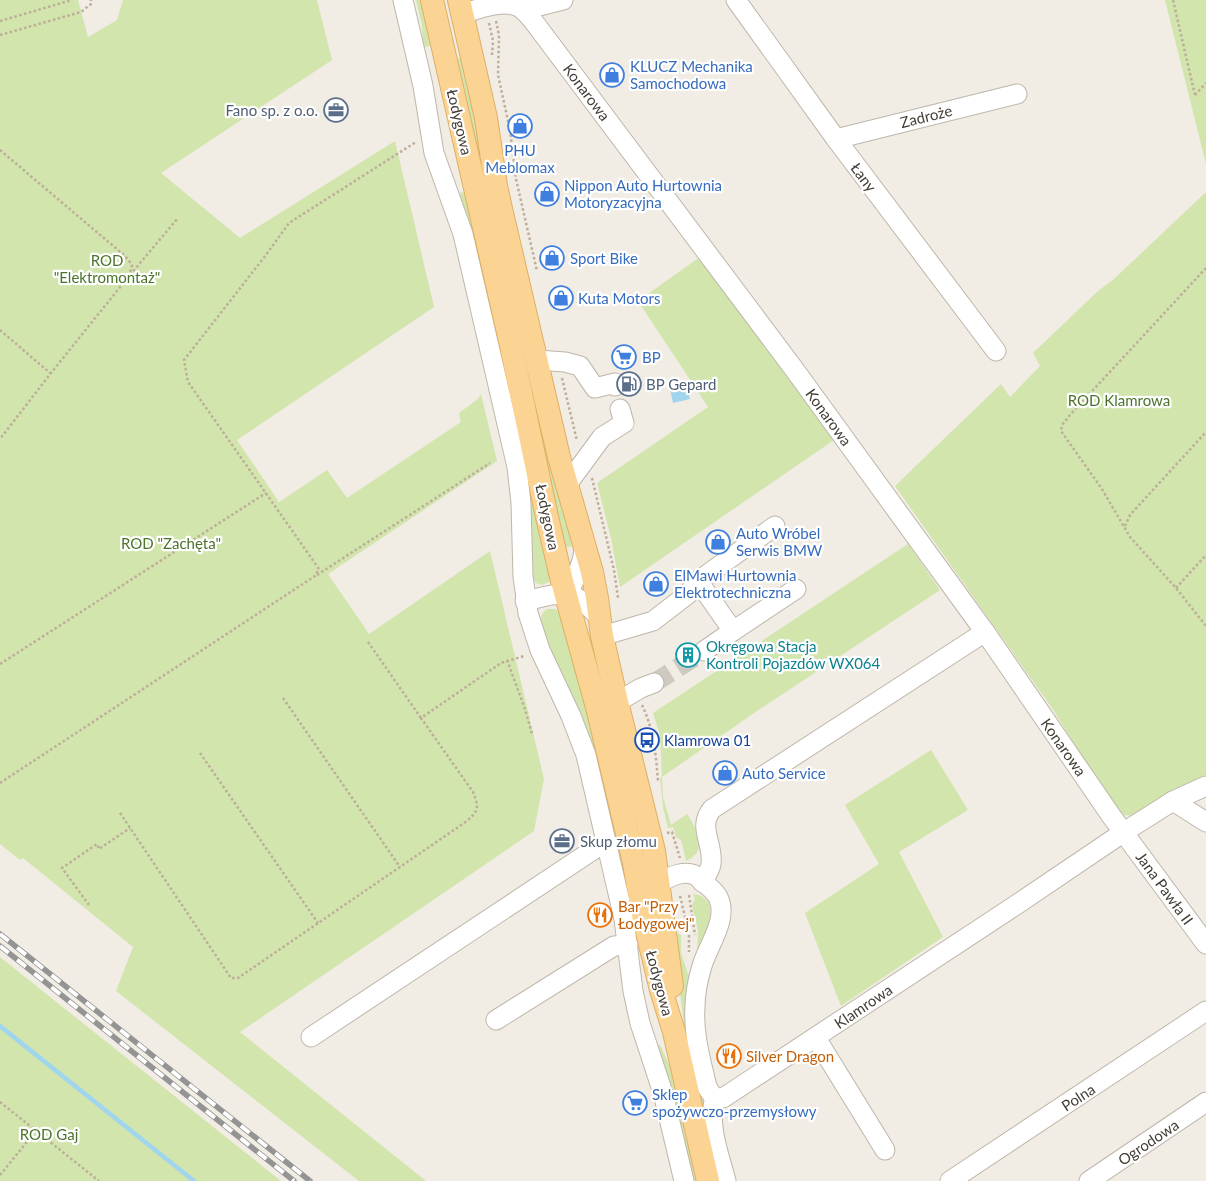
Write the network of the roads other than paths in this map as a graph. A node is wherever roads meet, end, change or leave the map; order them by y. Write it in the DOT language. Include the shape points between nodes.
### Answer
graph roads {
  1 [pos="403,0"];
  2 [pos="432,0"];
  3 [pos="444,0"];
  4 [pos="563,0"];
  5 [pos="736,0"];
  6 [pos="461,7"];
  7 [pos="523,10"];
  8 [pos="1017,94"];
  9 [pos="836,139"];
  10 [pos="996,351"];
  11 [pos="537,360"];
  12 [pos="615,386"];
  13 [pos="628,418"];
  14 [pos="566,486"];
  15 [pos="775,526"];
  16 [pos="585,547"];
  17 [pos="698,581"];
  18 [pos="796,589"];
  19 [pos="566,594"];
  20 [pos="525,601"];
  21 [pos="601,627"];
  22 [pos="733,631"];
  23 [pos="985,632"];
  24 [pos="704,650"];
  25 [pos="654,683"];
  26 [pos="617,702"];
  27 [pos="1206,786"];
  28 [pos="1173,801"];
  29 [pos="1206,822"];
  30 [pos="1124,832"];
  31 [pos="607,844"];
  32 [pos="649,883"];
  33 [pos="695,888"];
  34 [pos="1206,944"];
  35 [pos="628,945"];
  36 [pos="1206,1011"];
  37 [pos="496,1020"];
  38 [pos="311,1037"];
  39 [pos="816,1038"];
  40 [pos="715,1097"];
  41 [pos="1206,1102"];
  42 [pos="885,1150"];
  43 [pos="684,1181"];
  44 [pos="708,1181"];
  45 [pos="726,1181"];
  46 [pos="950,1181"];
  47 [pos="1089,1181"];
  1 -- 20 [label="street" via="423,86 434,153 463,234 517,468"];
  2 -- 19 [label="main road, Łodygowa"];
  3 -- 6 [label="main road" via="456,12"];
  4 -- 7 [label="street"];
  5 -- 9 [label="street, Łany"];
  6 -- 7 [label="street" via="506,4"];
  6 -- 11 [label="main road, Łodygowa" via="486,118 498,200"];
  7 -- 23 [label="street, Konarowa" via="794,369"];
  8 -- 9 [label="street, Zadroże"];
  9 -- 10 [label="street, Łany"];
  11 -- 12 [label="street" via="580,366 595,388 614,383"];
  11 -- 14 [label="main road, Łodygowa"];
  13 -- 14 [label="street" via="602,436"];
  14 -- 16 [label="main road, Łodygowa"];
  15 -- 17 [label="street"];
  16 -- 19 [label="street" via="582,565"];
  16 -- 21 [label="main road, Łodygowa"];
  17 -- 21 [label="street" via="688,594 653,621"];
  17 -- 22 [label="street"];
  18 -- 22 [label="street"];
  19 -- 20 [label="street"];
  19 -- 21 [label="street" via="581,600"];
  19 -- 32 [label="main road, Łodygowa"];
  20 -- 31 [label="street" via="540,650 582,742"];
  21 -- 26 [label="main road, Łodygowa"];
  22 -- 24 [label="street"];
  23 -- 30 [label="street, Konarowa"];
  23 -- 33 [label="street" via="712,809 705,825 711,863 708,873"];
  25 -- 26 [label="street"];
  26 -- 32 [label="main road, Łodygowa" via="654,851"];
  27 -- 28 [label="street, Klamrowa"];
  28 -- 29 [label="street"];
  28 -- 30 [label="street, Klamrowa"];
  30 -- 34 [label="street, Jana Pawła II"];
  30 -- 39 [label="street, Klamrowa"];
  31 -- 35 [label="street"];
  31 -- 38 [label="street" via="599,846"];
  32 -- 33 [label="street" via="684,874 695,876"];
  32 -- 44 [label="main road, Łodygowa" via="673,988 674,1032"];
  33 -- 40 [label="street" via="712,889 721,912 699,977 694,1019 707,1087"];
  35 -- 37 [label="street" via="614,946"];
  35 -- 43 [label="street" via="640,1023 663,1093"];
  36 -- 46 [label="street, Polna"];
  39 -- 40 [label="street, Klamrowa" via="730,1094 723,1098"];
  39 -- 42 [label="street"];
  40 -- 45 [label="street" via="711,1121"];
  41 -- 47 [label="street, Ogrodowa"];
}
